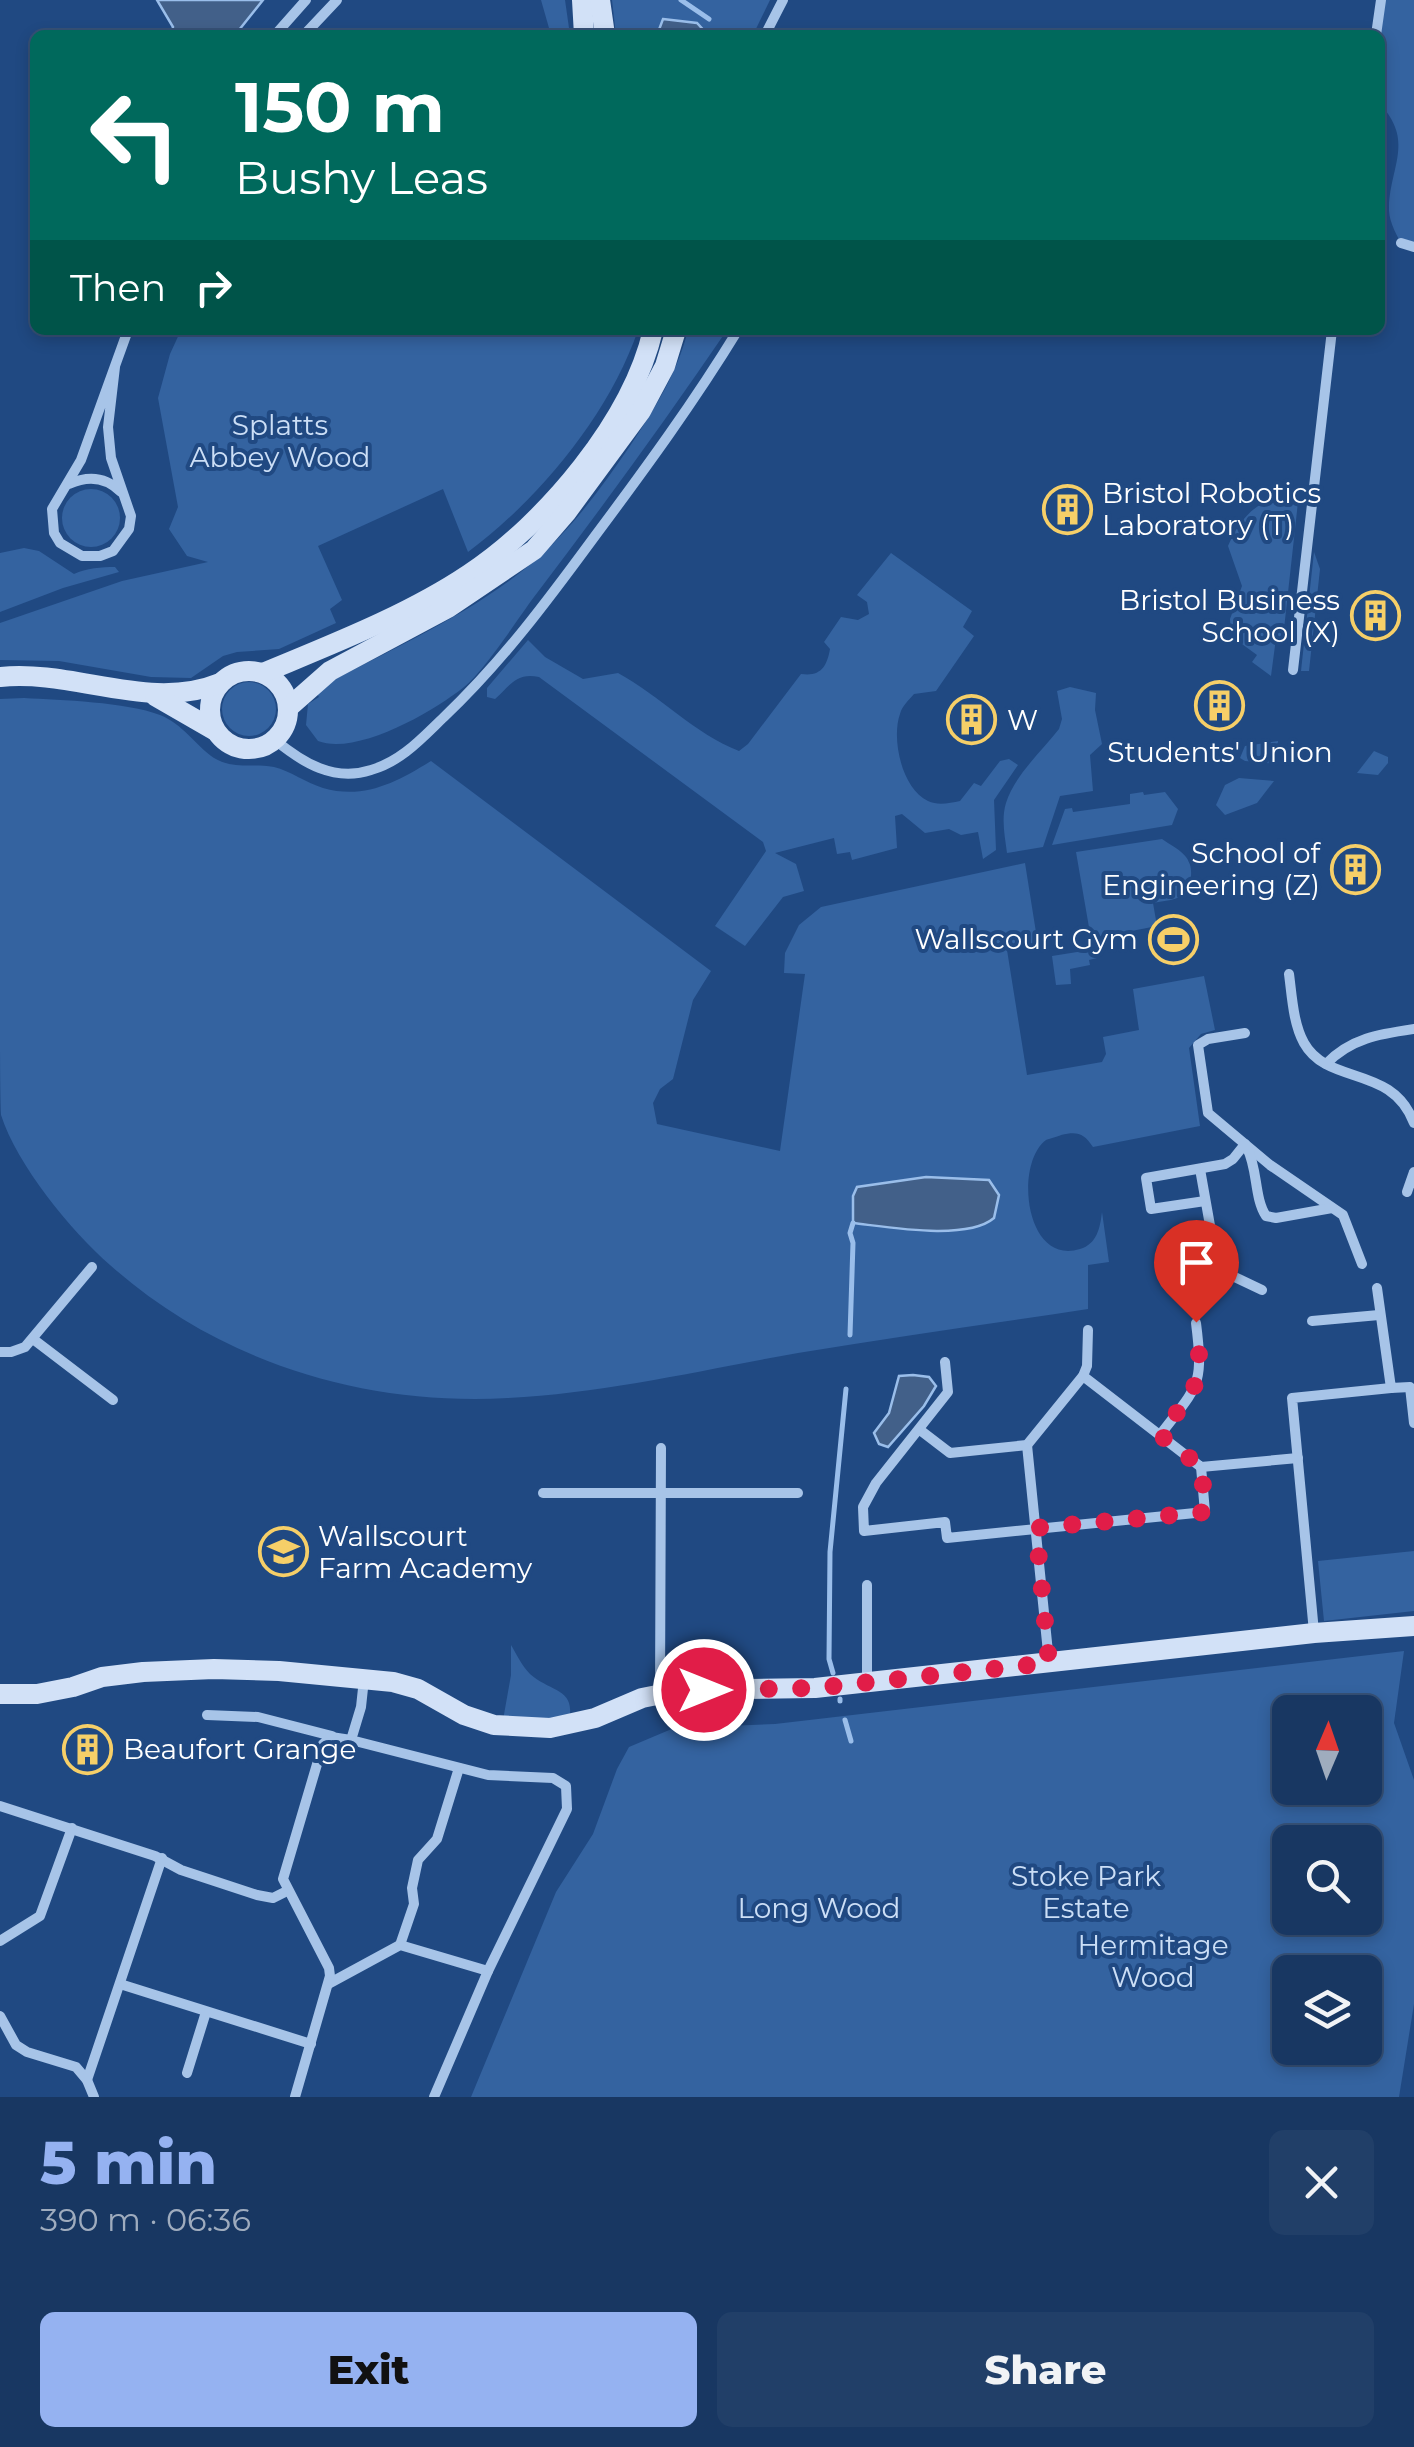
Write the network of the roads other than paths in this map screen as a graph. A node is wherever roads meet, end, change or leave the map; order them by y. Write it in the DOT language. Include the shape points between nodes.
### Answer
graph roads {
  1 [pos="306,0"];
  2 [pos="337,0"];
  3 [pos="582,0"];
  4 [pos="600,0"];
  5 [pos="783,0"];
  6 [pos="1381,0"];
  7 [pos="279,30"];
  8 [pos="309,30"];
  9 [pos="584,30"];
  10 [pos="604,30"];
  11 [pos="768,30"];
  12 [pos="1377,30"];
  13 [pos="1401,243"];
  14 [pos="1414,247"];
  15 [pos="126,335"];
  16 [pos="652,335"];
  17 [pos="675,335"];
  18 [pos="735,335"];
  19 [pos="1331,335"];
  20 [pos="115,367"];
  21 [pos="68,485"];
  22 [pos="122,493"];
  23 [pos="1292,670"];
  24 [pos="263,674"];
  25 [pos="0,677"];
  26 [pos="220,683"];
  27 [pos="150,694"];
  28 [pos="288,708"];
  29 [pos="214,730"];
  30 [pos="275,740"];
  31 [pos="1289,974"];
  32 [pos="1414,1029"];
  33 [pos="1246,1032"];
  34 [pos="1326,1064"];
  35 [pos="1414,1123"];
  36 [pos="1245,1144"];
  37 [pos="1200,1169"];
  38 [pos="1414,1172"];
  39 [pos="1407,1192"];
  40 [pos="1205,1200"];
  41 [pos="1332,1208"];
  42 [pos="1362,1264"];
  43 [pos="92,1267"];
  44 [pos="1377,1288"];
  45 [pos="1262,1290"];
  46 [pos="1379,1315"];
  47 [pos="1312,1321"];
  48 [pos="1196,1322"];
  49 [pos="1088,1330"];
  50 [pos="33,1338"];
  51 [pos="0,1352"];
  52 [pos="945,1362"];
  53 [pos="1083,1376"];
  54 [pos="1391,1388"];
  55 [pos="114,1400"];
  56 [pos="1414,1423"];
  57 [pos="920,1430"];
  58 [pos="1160,1435"];
  59 [pos="1026,1445"];
  60 [pos="661,1448"];
  61 [pos="1298,1458"];
  62 [pos="1201,1467"];
  63 [pos="543,1493"];
  64 [pos="661,1493"];
  65 [pos="798,1493"];
  66 [pos="1036,1528"];
  67 [pos="866,1585"];
  68 [pos="1414,1626"];
  69 [pos="1314,1634"];
  70 [pos="1049,1663"];
  71 [pos="364,1679"];
  72 [pos="867,1683"];
  73 [pos="660,1693"];
  74 [pos="0,1694"];
  75 [pos="207,1715"];
  76 [pos="338,1737"];
  77 [pos="351,1740"];
  78 [pos="460,1768"];
  79 [pos="0,1806"];
  80 [pos="72,1828"];
  81 [pos="162,1858"];
  82 [pos="286,1891"];
  83 [pos="0,1941"];
  84 [pos="400,1946"];
  85 [pos="488,1971"];
  86 [pos="120,1984"];
  87 [pos="330,1984"];
  88 [pos="206,2012"];
  89 [pos="0,2016"];
  90 [pos="6,2041"];
  91 [pos="310,2044"];
  92 [pos="187,2073"];
  93 [pos="88,2080"];
  94 [pos="94,2097"];
  95 [pos="295,2097"];
  96 [pos="434,2097"];
  1 -- 7 [label="street"];
  2 -- 8 [label="street"];
  3 -- 9 [label="street"];
  4 -- 10 [label="street"];
  5 -- 11 [label="street"];
  6 -- 12 [label="street"];
  13 -- 14 [label="street"];
  15 -- 20 [label="street"];
  16 -- 24 [label="street" via="631,393 594,449 509,543 422,600"];
  17 -- 28 [label="street" via="642,411 534,550 448,608 330,671"];
  18 -- 30 [label="street" via="516,642 410,750 368,772 331,773"];
  19 -- 23 [label="street"];
  20 -- 21 [label="street"];
  20 -- 22 [label="street" via="108,427"];
  21 -- 22 [label="street" via="103,480"];
  21 -- 22 [label="street" via="56,498 51,521 60,543 82,556 100,556 123,542 131,516"];
  24 -- 26 [label="street" via="240,672"];
  24 -- 28 [label="street" via="281,687"];
  25 -- 27 [label="street" via="57,677"];
  26 -- 27 [label="street" via="191,693"];
  26 -- 29 [label="street" via="209,706"];
  27 -- 29 [label="street"];
  28 -- 30 [label="street"];
  29 -- 30 [label="street" via="242,750"];
  31 -- 34 [label="street" via="1302,1040"];
  32 -- 34 [label="street" via="1356,1041"];
  33 -- 36 [label="street" via="1208,1038 1197,1049 1208,1112"];
  34 -- 35 [label="street" via="1385,1087"];
  36 -- 37 [label="street" via="1229,1162"];
  36 -- 41 [label="street"];
  36 -- 41 [label="street" via="1266,1216"];
  37 -- 40 [label="street"];
  37 -- 40 [label="street" via="1146,1178 1151,1210"];
  38 -- 39 [label="street"];
  40 -- 45 [label="street" via="1219,1268"];
  41 -- 42 [label="street" via="1345,1218"];
  43 -- 50 [label="street"];
  44 -- 46 [label="street"];
  46 -- 47 [label="street"];
  46 -- 54 [label="street"];
  48 -- 58 [label="street" via="1202,1368 1196,1388"];
  49 -- 53 [label="street"];
  50 -- 51 [label="street" via="25,1348"];
  50 -- 55 [label="street"];
  52 -- 57 [label="street" via="948,1392"];
  53 -- 58 [label="street"];
  53 -- 59 [label="street"];
  54 -- 56 [label="street" via="1410,1387"];
  54 -- 61 [label="street" via="1292,1398"];
  57 -- 59 [label="street" via="950,1453"];
  57 -- 66 [label="street" via="863,1506 864,1531 945,1522 947,1538"];
  58 -- 62 [label="street"];
  59 -- 66 [label="street"];
  60 -- 64 [label="street"];
  61 -- 62 [label="street"];
  61 -- 69 [label="street"];
  62 -- 66 [label="street" via="1206,1512"];
  63 -- 64 [label="street"];
  64 -- 65 [label="street"];
  64 -- 73 [label="street"];
  66 -- 70 [label="street"];
  67 -- 72 [label="street"];
  68 -- 69 [label="street"];
  69 -- 70 [label="street"];
  70 -- 72 [label="street"];
  71 -- 73 [label="street" via="418,1689 464,1715 519,1728 576,1724"];
  71 -- 74 [label="street" via="214,1669 102,1676 37,1694"];
  71 -- 77 [label="street"];
  72 -- 73 [label="street"];
  75 -- 76 [label="street" via="258,1717"];
  76 -- 77 [label="street"];
  76 -- 82 [label="street" via="324,1744 283,1879"];
  77 -- 78 [label="street"];
  78 -- 84 [label="street" via="437,1839 418,1860 414,1904"];
  78 -- 85 [label="street" via="553,1778 569,1794"];
  79 -- 80 [label="street"];
  80 -- 81 [label="street"];
  80 -- 83 [label="street" via="40,1916"];
  81 -- 82 [label="street" via="256,1895 273,1898"];
  81 -- 86 [label="street"];
  82 -- 87 [label="street" via="330,1968"];
  84 -- 85 [label="street"];
  84 -- 87 [label="street"];
  85 -- 96 [label="street"];
  86 -- 88 [label="street"];
  86 -- 93 [label="street"];
  87 -- 91 [label="street"];
  88 -- 91 [label="street"];
  88 -- 92 [label="street"];
  89 -- 90 [label="street"];
  90 -- 93 [label="street" via="76,2067"];
  91 -- 95 [label="street"];
  93 -- 94 [label="street"];
}
